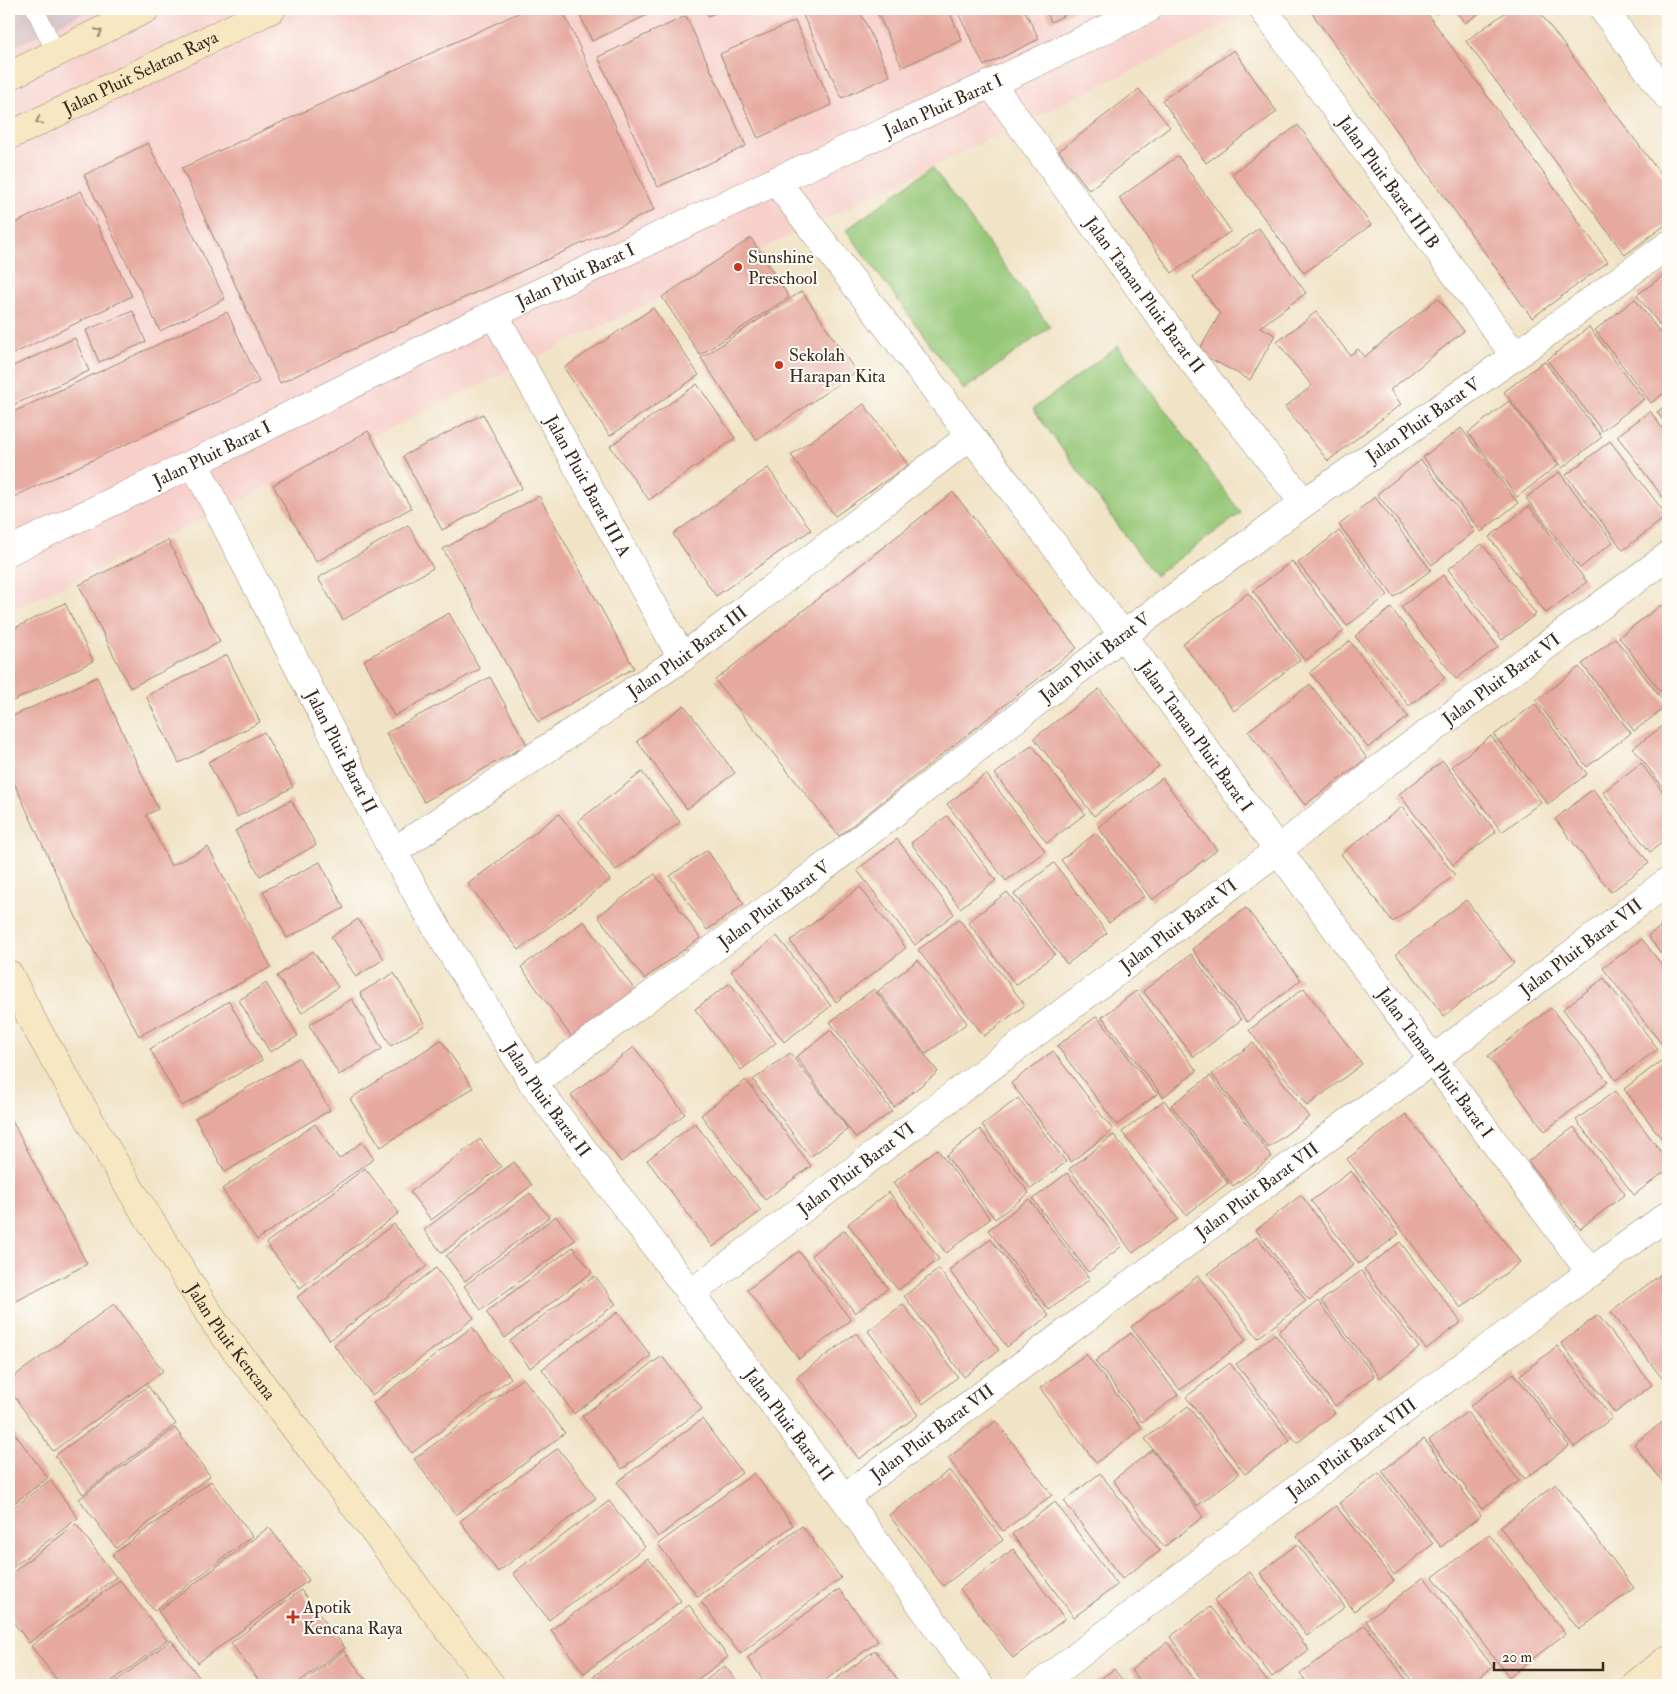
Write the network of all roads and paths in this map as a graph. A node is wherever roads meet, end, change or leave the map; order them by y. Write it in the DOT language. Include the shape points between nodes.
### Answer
graph roads {
  1 [pos="35,9"];
  2 [pos="146,9"];
  3 [pos="272,9"];
  4 [pos="1148,9"];
  5 [pos="1263,9"];
  6 [pos="1603,9"];
  7 [pos="56,53"];
  8 [pos="9,76"];
  9 [pos="991,84"];
  10 [pos="1668,97"];
  11 [pos="9,136"];
  12 [pos="776,180"];
  13 [pos="1668,244"];
  14 [pos="494,314"];
  15 [pos="1515,356"];
  16 [pos="970,436"];
  17 [pos="194,463"];
  18 [pos="1304,503"];
  19 [pos="9,551"];
  20 [pos="1668,556"];
  21 [pos="1124,635"];
  22 [pos="682,658"];
  23 [pos="1278,850"];
  24 [pos="393,852"];
  25 [pos="1668,881"];
  26 [pos="9,974"];
  27 [pos="1432,1060"];
  28 [pos="533,1083"];
  29 [pos="1668,1215"];
  30 [pos="1592,1273"];
  31 [pos="690,1294"];
  32 [pos="844,1498"];
  33 [pos="1668,1660"];
  34 [pos="491,1685"];
  35 [pos="979,1685"];
  36 [pos="1039,1685"];
  37 [pos="1634,1685"];
  1 -- 7 [label="lane"];
  7 -- 2 [label="street, one-way"];
  3 -- 11 [label="street, Jalan Pluit Selatan Raya, one-way"];
  4 -- 9 [label="street, Jalan Pluit Barat I"];
  5 -- 15 [label="street, Jalan Pluit Barat III B"];
  6 -- 10 [label="street"];
  7 -- 8 [label="street"];
  9 -- 12 [label="street, Jalan Pluit Barat I"];
  9 -- 18 [label="street, Jalan Taman Pluit Barat II" via="1188,355"];
  12 -- 14 [label="street, Jalan Pluit Barat I"];
  12 -- 16 [label="street, Jalan Taman Pluit Barat I"];
  13 -- 15 [label="street, Jalan Pluit Barat V"];
  14 -- 17 [label="street, Jalan Pluit Barat I"];
  14 -- 22 [label="street, Jalan Pluit Barat III A"];
  15 -- 18 [label="street, Jalan Pluit Barat V"];
  16 -- 21 [label="street, Jalan Taman Pluit Barat I"];
  16 -- 22 [label="street, Jalan Pluit Barat III"];
  17 -- 19 [label="street, Jalan Pluit Barat I"];
  17 -- 24 [label="street, Jalan Pluit Barat II"];
  18 -- 21 [label="street, Jalan Pluit Barat V"];
  20 -- 23 [label="street, Jalan Pluit Barat VI" via="1379,769"];
  21 -- 23 [label="street, Jalan Taman Pluit Barat I"];
  21 -- 28 [label="street, Jalan Pluit Barat V" via="828,864"];
  22 -- 24 [label="street, Jalan Pluit Barat III"];
  23 -- 27 [label="street, Jalan Taman Pluit Barat I"];
  23 -- 31 [label="street, Jalan Pluit Barat VI"];
  24 -- 28 [label="street, Jalan Pluit Barat II"];
  25 -- 27 [label="street, Jalan Pluit Barat VII"];
  26 -- 34 [label="street, Jalan Pluit Kencana" via="34,1024 124,1179 215,1323"];
  27 -- 30 [label="street, Jalan Taman Pluit Barat I"];
  27 -- 32 [label="street, Jalan Pluit Barat VII"];
  28 -- 31 [label="street, Jalan Pluit Barat II"];
  29 -- 30 [label="street, Jalan Pluit Barat VIII"];
  30 -- 36 [label="street, Jalan Pluit Barat VIII" via="1282,1500"];
  31 -- 32 [label="street, Jalan Pluit Barat II"];
  32 -- 35 [label="street, Jalan Pluit Barat II"];
  33 -- 37 [label="street"];
}
